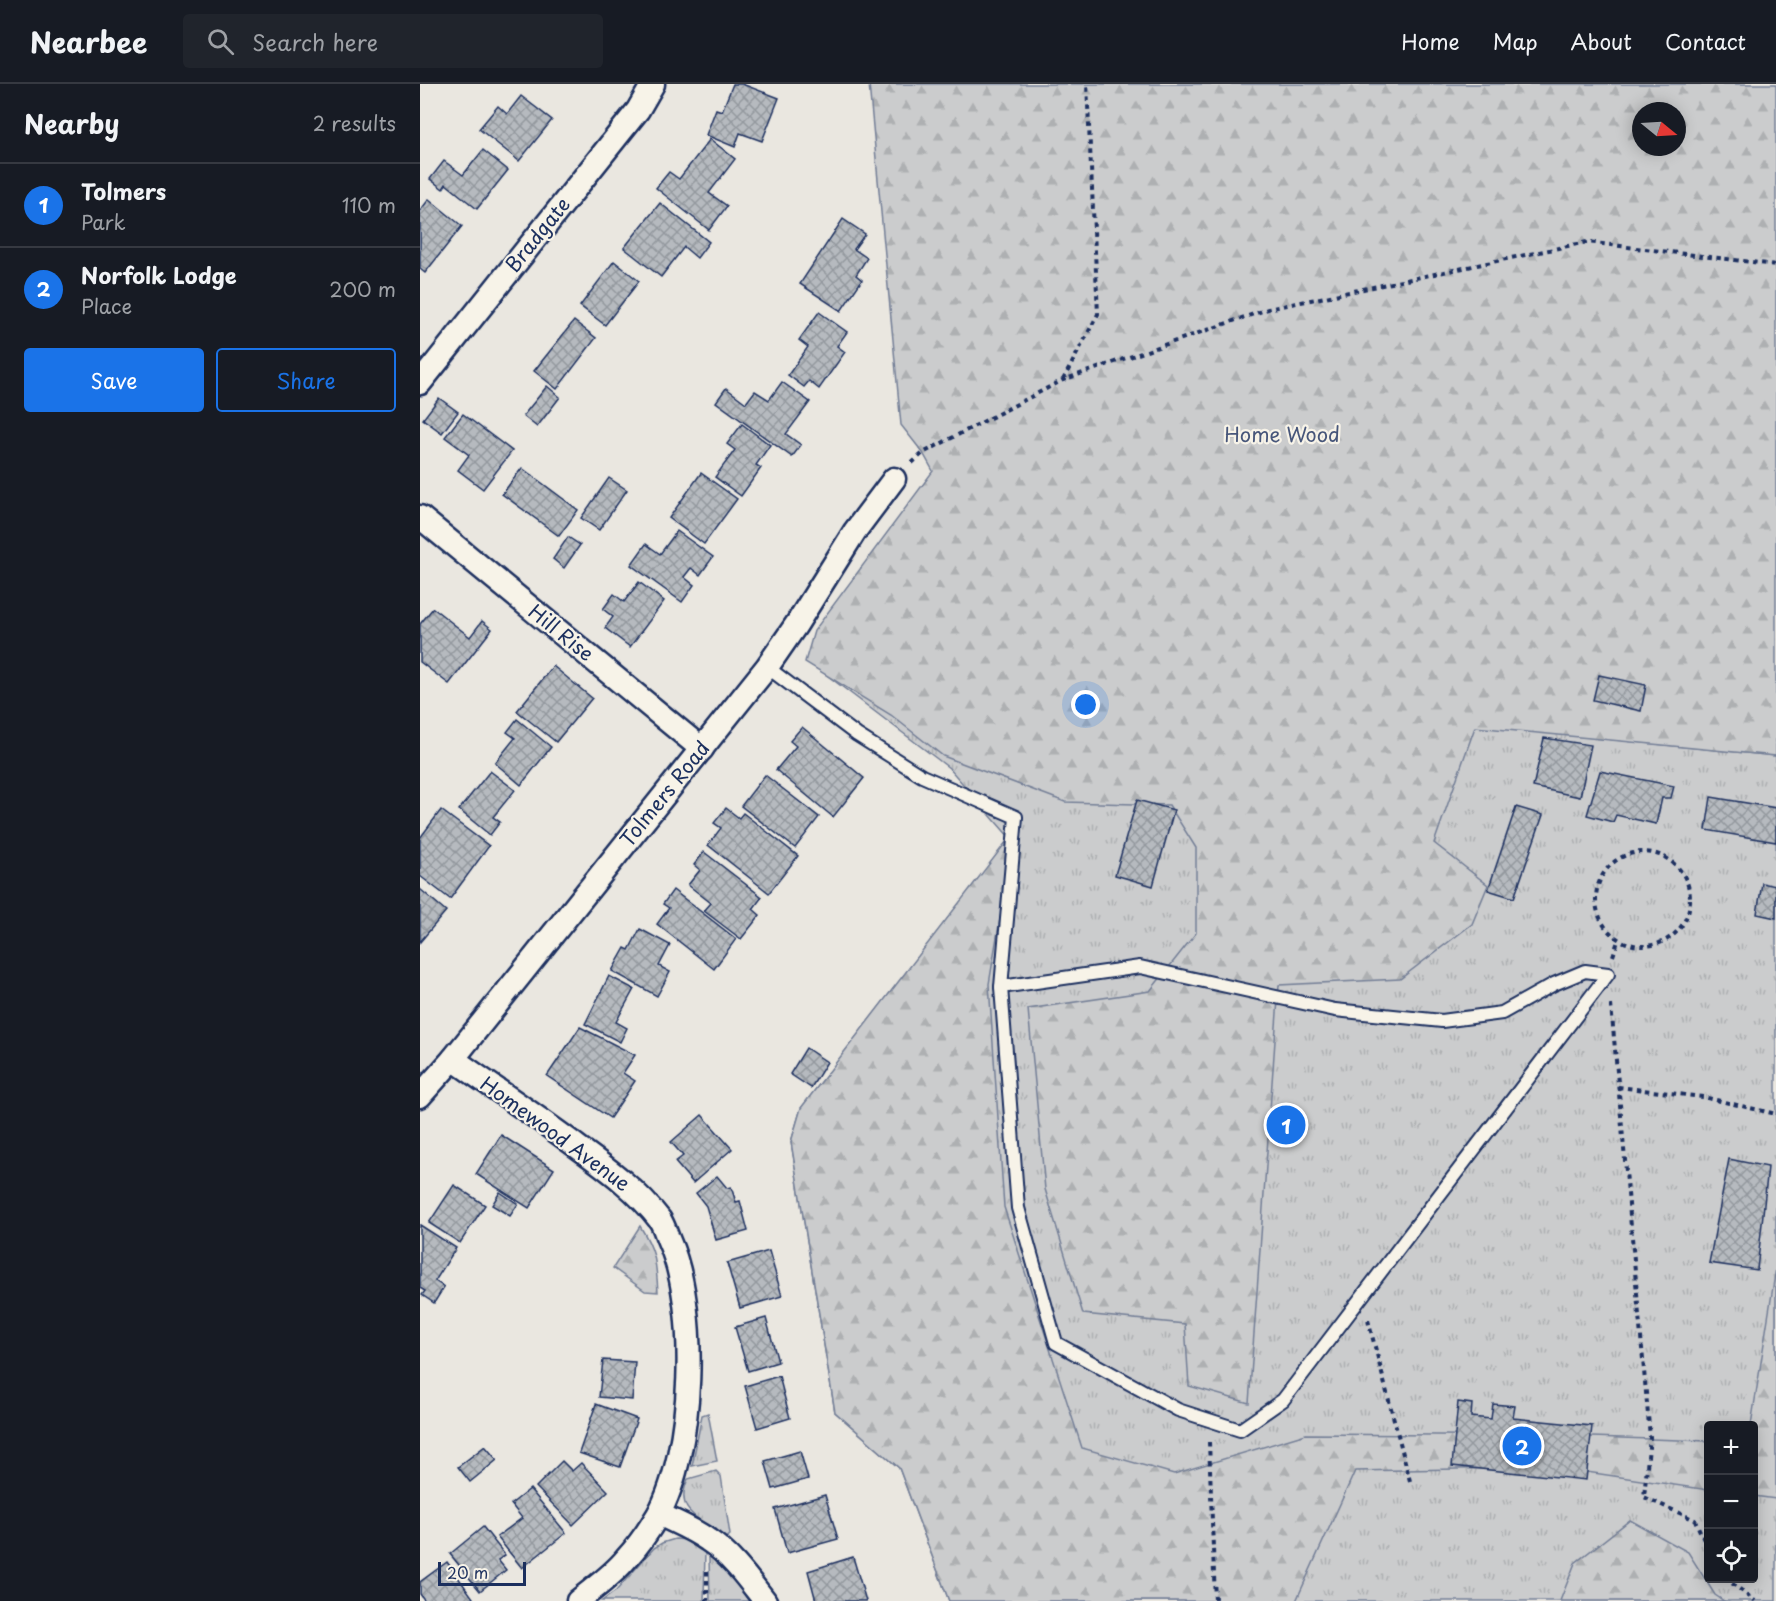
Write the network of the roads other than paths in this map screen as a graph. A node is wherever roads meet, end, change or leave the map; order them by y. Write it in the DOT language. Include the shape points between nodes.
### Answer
graph roads {
  1 [pos="653,84"];
  2 [pos="420,383"];
  3 [pos="894,479"];
  4 [pos="420,517"];
  5 [pos="767,667"];
  6 [pos="702,749"];
  7 [pos="1001,987"];
  8 [pos="453,1059"];
  9 [pos="420,1096"];
  10 [pos="658,1514"];
  11 [pos="578,1601"];
  12 [pos="765,1601"];
  1 -- 2 [label="street, Bradgate" via="638,110"];
  3 -- 5 [label="street, Tolmers Road" via="855,531"];
  4 -- 6 [label="street, Hill Rise"];
  5 -- 6 [label="street, Tolmers Road"];
  5 -- 7 [label="lane" via="857,735 922,776 1016,817"];
  6 -- 8 [label="street, Tolmers Road"];
  7 -- 7 [label="lane" via="1018,1208 1056,1343 1178,1410 1240,1430 1283,1400 1608,974 1585,971 1502,1013 1442,1021 1335,1010 1140,967"];
  8 -- 9 [label="street, Tolmers Road"];
  8 -- 10 [label="street, Homewood Avenue" via="637,1194 661,1222 677,1257 687,1310 689,1382 680,1451 672,1484"];
  10 -- 11 [label="street, Homewood Avenue" via="626,1561"];
  10 -- 12 [label="street" via="711,1541"];
}
